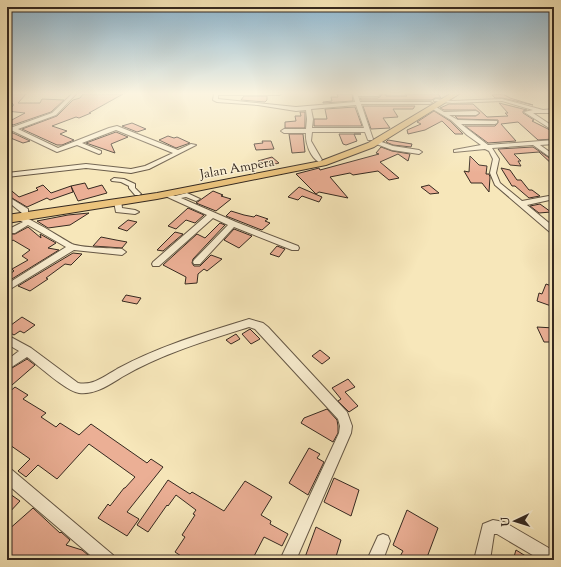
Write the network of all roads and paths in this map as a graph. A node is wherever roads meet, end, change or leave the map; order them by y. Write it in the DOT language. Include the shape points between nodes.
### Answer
graph roads {
  1 [pos="36,120"];
  2 [pos="310,120"];
  3 [pos="364,120"];
  4 [pos="401,120"];
  5 [pos="540,120"];
  6 [pos="456,122"];
  7 [pos="494,122"];
  8 [pos="7,126"];
  9 [pos="554,129"];
  10 [pos="10,130"];
  11 [pos="284,131"];
  12 [pos="310,131"];
  13 [pos="371,137"];
  14 [pos="554,142"];
  15 [pos="78,143"];
  16 [pos="534,144"];
  17 [pos="192,145"];
  18 [pos="487,147"];
  19 [pos="456,151"];
  20 [pos="98,152"];
  21 [pos="177,152"];
  22 [pos="419,152"];
  23 [pos="554,158"];
  24 [pos="319,160"];
  25 [pos="7,175"];
  26 [pos="114,180"];
  27 [pos="137,194"];
  28 [pos="169,196"];
  29 [pos="554,197"];
  30 [pos="7,198"];
  31 [pos="196,199"];
  32 [pos="104,202"];
  33 [pos="118,202"];
  34 [pos="520,204"];
  35 [pos="135,212"];
  36 [pos="7,214"];
  37 [pos="22,214"];
  38 [pos="212,215"];
  39 [pos="7,218"];
  40 [pos="29,222"];
  41 [pos="233,224"];
  42 [pos="12,231"];
  43 [pos="554,231"];
  44 [pos="72,247"];
  45 [pos="295,248"];
  46 [pos="122,252"];
  47 [pos="197,262"];
  48 [pos="156,264"];
  49 [pos="7,288"];
  50 [pos="7,339"];
  51 [pos="27,351"];
  52 [pos="7,366"];
  53 [pos="7,475"];
  54 [pos="383,541"];
  55 [pos="554,559"];
  56 [pos="108,560"];
  57 [pos="288,560"];
  58 [pos="375,560"];
  59 [pos="482,560"];
  1 -- 10 [label="street"];
  2 -- 12 [label="street"];
  3 -- 13 [label="street"];
  4 -- 13 [label="main road, Jalan Ampera"];
  5 -- 9 [label="street"];
  6 -- 7 [label="street"];
  6 -- 18 [label="street"];
  8 -- 10 [label="street"];
  10 -- 15 [label="street" via="54,149"];
  11 -- 12 [label="street"];
  12 -- 13 [label="street"];
  12 -- 24 [label="street" via="308,140"];
  13 -- 22 [label="street" via="392,148"];
  13 -- 24 [label="main road, Jalan Ampera" via="346,151"];
  13 -- 28 [label="main road, Jalan Ampera" via="323,164"];
  14 -- 16 [label="street"];
  15 -- 20 [label="street"];
  15 -- 21 [label="street" via="117,128"];
  16 -- 18 [label="street"];
  16 -- 23 [label="street"];
  17 -- 21 [label="street"];
  18 -- 19 [label="street"];
  18 -- 34 [label="street" via="496,159 494,180"];
  21 -- 25 [label="street" via="147,168 131,172 86,166"];
  24 -- 27 [label="main road, Jalan Ampera"];
  26 -- 27 [label="street" via="122,180 133,185 132,188"];
  27 -- 32 [label="main road, Jalan Ampera"];
  28 -- 31 [label="street"];
  28 -- 33 [label="main road, Jalan Ampera"];
  28 -- 38 [label="street"];
  29 -- 34 [label="street"];
  30 -- 37 [label="street"];
  32 -- 33 [label="main road, Jalan Ampera"];
  32 -- 37 [label="main road, Jalan Ampera"];
  33 -- 35 [label="street" via="119,210"];
  34 -- 43 [label="street"];
  36 -- 37 [label="main road, Jalan Ampera"];
  37 -- 39 [label="main road, Jalan Ampera"];
  37 -- 40 [label="street"];
  38 -- 41 [label="street"];
  38 -- 48 [label="street"];
  40 -- 42 [label="street"];
  40 -- 44 [label="street"];
  41 -- 45 [label="street"];
  41 -- 47 [label="street"];
  44 -- 46 [label="street"];
  44 -- 49 [label="street"];
  50 -- 51 [label="street"];
  51 -- 52 [label="street"];
  51 -- 57 [label="street" via="75,387 88,389 140,361 171,348 249,323 264,330 343,416 346,426"];
  53 -- 56 [label="street"];
  54 -- 58 [label="street"];
  55 -- 59 [label="street" via="499,527 493,527 488,529"];
}
